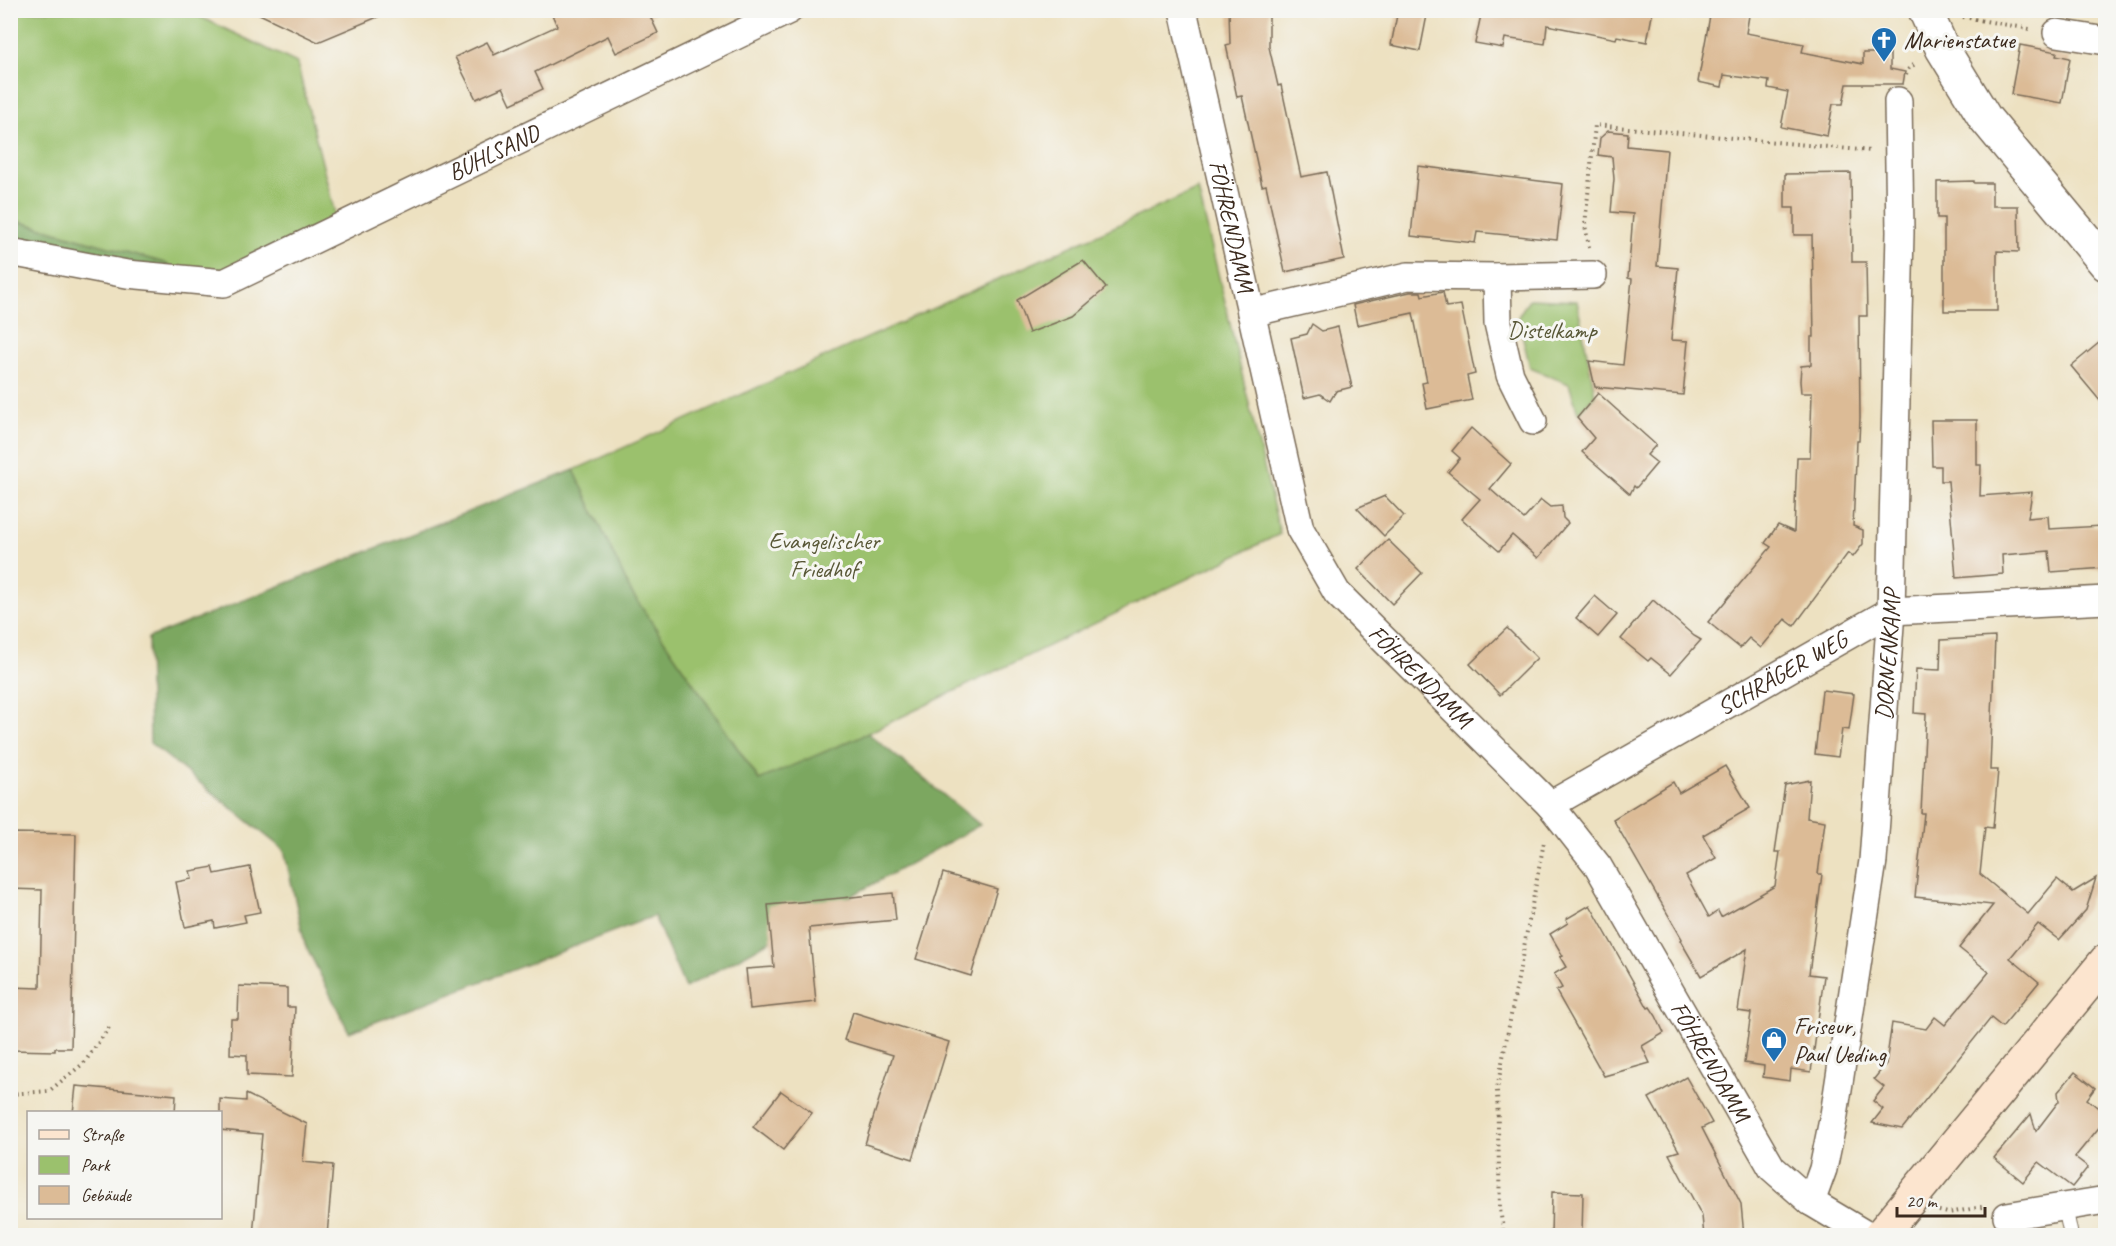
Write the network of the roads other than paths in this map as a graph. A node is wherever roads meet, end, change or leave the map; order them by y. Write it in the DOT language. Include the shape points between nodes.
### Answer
graph roads {
  1 [pos="789,10"];
  2 [pos="1183,10"];
  3 [pos="1941,13"];
  4 [pos="753,16"];
  5 [pos="2057,33"];
  6 [pos="2106,41"];
  7 [pos="1898,101"];
  8 [pos="10,252"];
  9 [pos="2106,264"];
  10 [pos="1593,275"];
  11 [pos="1497,277"];
  12 [pos="1251,313"];
  13 [pos="1533,421"];
  14 [pos="2106,600"];
  15 [pos="1891,611"];
  16 [pos="1550,805"];
  17 [pos="2106,961"];
  18 [pos="2106,1200"];
  19 [pos="1811,1202"];
  20 [pos="2065,1207"];
  21 [pos="2007,1216"];
  22 [pos="1868,1236"];
  23 [pos="1880,1236"];
  24 [pos="2071,1236"];
  1 -- 4 [label="street, BÜHLSAND"];
  2 -- 12 [label="street, FÖHRENDAMM"];
  3 -- 9 [label="street" via="1942,48 1985,118"];
  4 -- 8 [label="street, BÜHLSAND" via="224,283 127,274"];
  5 -- 6 [label="street"];
  7 -- 15 [label="street, DORNENKAMP" via="1900,243"];
  10 -- 11 [label="street"];
  11 -- 12 [label="street" via="1408,276"];
  11 -- 13 [label="street" via="1498,322 1510,375"];
  12 -- 16 [label="street, FÖHRENDAMM" via="1300,529 1337,593"];
  14 -- 15 [label="street, SCHRÄGER WEG"];
  15 -- 16 [label="street, SCHRÄGER WEG"];
  15 -- 19 [label="street, DORNENKAMP" via="1873,861 1834,1115 1823,1169"];
  16 -- 19 [label="street, FÖHRENDAMM" via="1598,866 1772,1168"];
  17 -- 23 [label="main road"];
  18 -- 20 [label="street"];
  19 -- 22 [label="street, FÖHRENDAMM"];
  20 -- 21 [label="street"];
  20 -- 24 [label="lane"];
}
